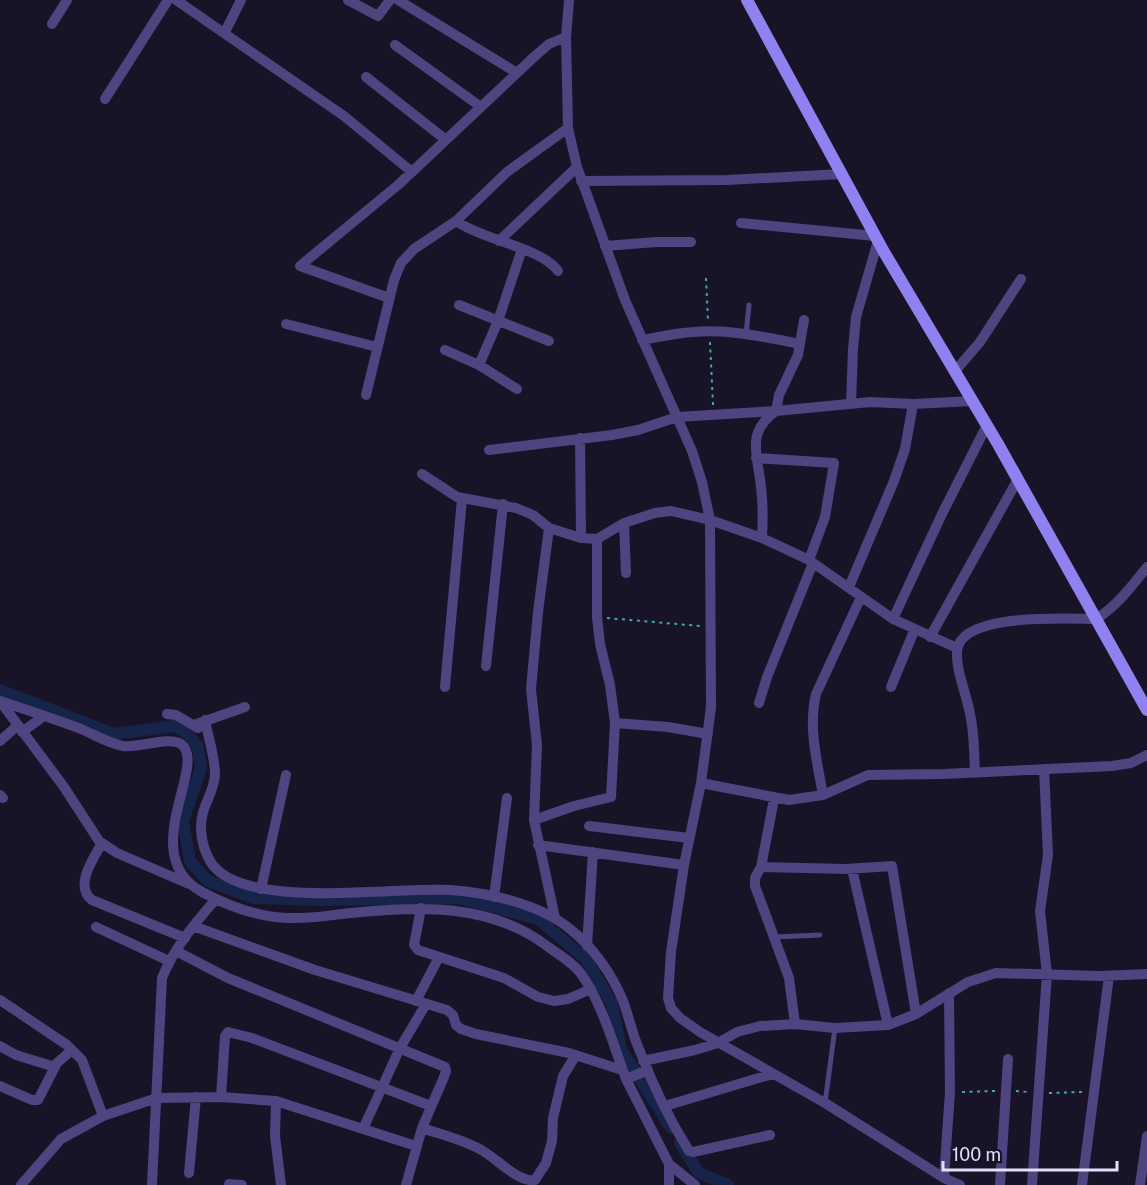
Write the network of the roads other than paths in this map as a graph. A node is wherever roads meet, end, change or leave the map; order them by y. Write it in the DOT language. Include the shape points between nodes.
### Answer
graph roads {
  1 [pos="67,0"];
  2 [pos="168,0"];
  3 [pos="176,0"];
  4 [pos="241,0"];
  5 [pos="348,0"];
  6 [pos="390,0"];
  7 [pos="398,0"];
  8 [pos="569,0"];
  9 [pos="747,0"];
  10 [pos="52,24"];
  11 [pos="225,32"];
  12 [pos="566,38"];
  13 [pos="395,45"];
  14 [pos="517,73"];
  15 [pos="366,77"];
  16 [pos="105,99"];
  17 [pos="482,107"];
  18 [pos="568,128"];
  19 [pos="446,140"];
  20 [pos="577,167"];
  21 [pos="412,172"];
  22 [pos="842,174"];
  23 [pos="581,181"];
  24 [pos="456,221"];
  25 [pos="741,223"];
  26 [pos="877,238"];
  27 [pos="499,242"];
  28 [pos="691,242"];
  29 [pos="604,246"];
  30 [pos="522,249"];
  31 [pos="558,271"];
  32 [pos="1021,279"];
  33 [pos="389,298"];
  34 [pos="459,305"];
  35 [pos="749,305"];
  36 [pos="804,320"];
  37 [pos="498,321"];
  38 [pos="286,324"];
  39 [pos="746,334"];
  40 [pos="642,340"];
  41 [pos="549,341"];
  42 [pos="800,344"];
  43 [pos="377,347"];
  44 [pos="445,350"];
  45 [pos="479,365"];
  46 [pos="955,371"];
  47 [pos="517,389"];
  48 [pos="366,395"];
  49 [pos="973,401"];
  50 [pos="851,404"];
  51 [pos="913,404"];
  52 [pos="776,411"];
  53 [pos="677,417"];
  54 [pos="987,425"];
  55 [pos="580,438"];
  56 [pos="489,450"];
  57 [pos="756,458"];
  58 [pos="422,474"];
  59 [pos="1018,479"];
  60 [pos="462,499"];
  61 [pos="503,504"];
  62 [pos="710,520"];
  63 [pos="624,523"];
  64 [pos="549,528"];
  65 [pos="581,538"];
  66 [pos="762,538"];
  67 [pos="597,539"];
  68 [pos="811,562"];
  69 [pos="1147,567"];
  70 [pos="626,573"];
  71 [pos="849,587"];
  72 [pos="861,597"];
  73 [pos="893,619"];
  74 [pos="1096,619"];
  75 [pos="915,631"];
  76 [pos="930,637"];
  77 [pos="957,648"];
  78 [pos="486,666"];
  79 [pos="445,687"];
  80 [pos="891,687"];
  81 [pos="0,701"];
  82 [pos="759,703"];
  83 [pos="245,707"];
  84 [pos="1147,710"];
  85 [pos="167,714"];
  86 [pos="44,716"];
  87 [pos="205,720"];
  88 [pos="615,723"];
  89 [pos="194,725"];
  90 [pos="19,729"];
  91 [pos="708,734"];
  92 [pos="208,735"];
  93 [pos="0,741"];
  94 [pos="1147,755"];
  95 [pos="1044,769"];
  96 [pos="975,773"];
  97 [pos="286,775"];
  98 [pos="701,783"];
  99 [pos="823,795"];
  100 [pos="507,798"];
  101 [pos="774,799"];
  102 [pos="534,820"];
  103 [pos="589,826"];
  104 [pos="689,838"];
  105 [pos="102,843"];
  106 [pos="538,845"];
  107 [pos="593,852"];
  108 [pos="684,865"];
  109 [pos="761,867"];
  110 [pos="852,869"];
  111 [pos="189,884"];
  112 [pos="261,889"];
  113 [pos="494,897"];
  114 [pos="216,899"];
  115 [pos="421,908"];
  116 [pos="555,918"];
  117 [pos="193,926"];
  118 [pos="96,927"];
  119 [pos="820,935"];
  120 [pos="185,938"];
  121 [pos="773,938"];
  122 [pos="587,946"];
  123 [pos="172,956"];
  124 [pos="439,957"];
  125 [pos="1047,974"];
  126 [pos="1147,974"];
  127 [pos="1109,976"];
  128 [pos="591,989"];
  129 [pos="949,993"];
  130 [pos="0,1000"];
  131 [pos="421,1002"];
  132 [pos="916,1014"];
  133 [pos="795,1024"];
  134 [pos="888,1025"];
  135 [pos="835,1028"];
  136 [pos="718,1043"];
  137 [pos="0,1046"];
  138 [pos="400,1048"];
  139 [pos="72,1050"];
  140 [pos="576,1055"];
  141 [pos="1008,1059"];
  142 [pos="55,1066"];
  143 [pos="645,1068"];
  144 [pos="772,1074"];
  145 [pos="626,1076"];
  146 [pos="0,1086"];
  147 [pos="381,1087"];
  148 [pos="196,1097"];
  149 [pos="221,1097"];
  150 [pos="157,1098"];
  151 [pos="276,1101"];
  152 [pos="825,1103"];
  153 [pos="431,1106"];
  154 [pos="665,1106"];
  155 [pos="103,1116"];
  156 [pos="422,1128"];
  157 [pos="363,1129"];
  158 [pos="770,1135"];
  159 [pos="1147,1136"];
  160 [pos="416,1146"];
  161 [pos="669,1164"];
  162 [pos="189,1173"];
  163 [pos="944,1178"];
  164 [pos="229,1184"];
  165 [pos="21,1185"];
  166 [pos="152,1185"];
  167 [pos="242,1185"];
  168 [pos="280,1185"];
  169 [pos="406,1185"];
  170 [pos="669,1185"];
  171 [pos="695,1185"];
  172 [pos="960,1185"];
  173 [pos="1000,1185"];
  174 [pos="1032,1185"];
  175 [pos="1082,1185"];
  176 [pos="1140,1185"];
  1 -- 10 [label="street"];
  2 -- 16 [label="street"];
  3 -- 11 [label="street"];
  4 -- 11 [label="street"];
  5 -- 6 [label="street" via="378,16"];
  7 -- 14 [label="street"];
  8 -- 12 [label="street"];
  9 -- 22 [label="main road"];
  11 -- 21 [label="street" via="344,116"];
  12 -- 14 [label="street" via="549,44"];
  12 -- 18 [label="street"];
  13 -- 17 [label="street"];
  14 -- 17 [label="street"];
  15 -- 19 [label="street"];
  17 -- 19 [label="street"];
  18 -- 20 [label="street"];
  18 -- 24 [label="street" via="502,176"];
  19 -- 21 [label="street"];
  20 -- 23 [label="street"];
  20 -- 27 [label="street"];
  21 -- 33 [label="street" via="300,266"];
  22 -- 23 [label="street"];
  22 -- 26 [label="main road"];
  23 -- 29 [label="street"];
  24 -- 27 [label="street"];
  24 -- 33 [label="street" via="400,263"];
  25 -- 26 [label="street"];
  26 -- 46 [label="main road"];
  26 -- 50 [label="street" via="856,318"];
  27 -- 30 [label="street"];
  28 -- 29 [label="street"];
  29 -- 40 [label="street"];
  30 -- 31 [label="street" via="547,260"];
  30 -- 37 [label="street"];
  32 -- 46 [label="street" via="980,342"];
  33 -- 43 [label="street"];
  34 -- 37 [label="street"];
  35 -- 39 [label="lane"];
  36 -- 42 [label="street"];
  37 -- 41 [label="street"];
  37 -- 45 [label="street"];
  38 -- 43 [label="street"];
  39 -- 40 [label="street" via="686,332"];
  39 -- 42 [label="street"];
  40 -- 53 [label="street"];
  42 -- 52 [label="street"];
  43 -- 48 [label="street"];
  44 -- 45 [label="street"];
  45 -- 47 [label="street"];
  46 -- 49 [label="main road"];
  49 -- 51 [label="street"];
  49 -- 54 [label="main road"];
  50 -- 51 [label="street"];
  50 -- 52 [label="street"];
  51 -- 71 [label="street" via="894,481"];
  52 -- 53 [label="street"];
  52 -- 57 [label="street" via="758,430"];
  53 -- 55 [label="street" via="638,430"];
  53 -- 62 [label="street" via="698,467"];
  54 -- 59 [label="main road"];
  54 -- 73 [label="street"];
  55 -- 56 [label="street"];
  55 -- 65 [label="street"];
  57 -- 66 [label="street"];
  57 -- 68 [label="street" via="834,463 825,517"];
  58 -- 60 [label="street"];
  59 -- 74 [label="main road"];
  59 -- 76 [label="street"];
  60 -- 61 [label="street"];
  60 -- 79 [label="street"];
  61 -- 64 [label="street" via="532,515"];
  61 -- 78 [label="street"];
  62 -- 63 [label="street" via="670,511"];
  62 -- 66 [label="street"];
  62 -- 91 [label="street" via="712,684"];
  63 -- 67 [label="street"];
  63 -- 70 [label="street"];
  64 -- 65 [label="street"];
  64 -- 102 [label="street" via="531,689 537,745"];
  65 -- 67 [label="street"];
  66 -- 68 [label="street"];
  67 -- 88 [label="street" via="597,617"];
  68 -- 71 [label="street"];
  68 -- 82 [label="street"];
  69 -- 74 [label="street" via="1124,596"];
  71 -- 72 [label="street"];
  72 -- 73 [label="street"];
  72 -- 99 [label="street" via="813,706"];
  73 -- 75 [label="street"];
  74 -- 77 [label="street" via="1005,621 973,631"];
  74 -- 84 [label="main road"];
  75 -- 76 [label="street"];
  75 -- 80 [label="street"];
  76 -- 77 [label="street"];
  77 -- 96 [label="street" via="973,732"];
  81 -- 86 [label="street"];
  81 -- 90 [label="street"];
  83 -- 87 [label="street"];
  85 -- 89 [label="street" via="176,714"];
  86 -- 90 [label="street"];
  86 -- 111 [label="street" via="122,745 173,741 186,749 189,766 172,830 176,858"];
  87 -- 89 [label="street"];
  87 -- 92 [label="street"];
  88 -- 91 [label="street"];
  88 -- 102 [label="street" via="611,797"];
  89 -- 92 [label="street"];
  90 -- 93 [label="street"];
  90 -- 105 [label="street"];
  91 -- 98 [label="street"];
  92 -- 112 [label="street" via="215,773 201,818 203,844 219,872"];
  94 -- 95 [label="street" via="1124,765"];
  95 -- 96 [label="street"];
  95 -- 125 [label="street" via="1048,855 1040,911"];
  96 -- 99 [label="street" via="868,775"];
  97 -- 112 [label="street"];
  98 -- 101 [label="street"];
  98 -- 104 [label="street"];
  99 -- 101 [label="street"];
  100 -- 113 [label="street"];
  101 -- 109 [label="street"];
  102 -- 106 [label="street"];
  103 -- 104 [label="street"];
  104 -- 108 [label="street"];
  105 -- 111 [label="street"];
  105 -- 120 [label="street" via="83,884 86,896"];
  106 -- 107 [label="street"];
  106 -- 116 [label="street"];
  107 -- 108 [label="street"];
  107 -- 122 [label="street"];
  108 -- 136 [label="street" via="670,952 668,998 680,1018"];
  109 -- 110 [label="street"];
  109 -- 121 [label="street" via="755,886"];
  110 -- 132 [label="street" via="892,866"];
  110 -- 134 [label="street"];
  111 -- 114 [label="street"];
  112 -- 113 [label="street" via="318,893 450,890"];
  113 -- 116 [label="street"];
  114 -- 115 [label="street" via="285,918"];
  114 -- 117 [label="street"];
  115 -- 124 [label="street" via="414,947"];
  115 -- 128 [label="street" via="458,910 516,927 568,962"];
  116 -- 122 [label="street"];
  117 -- 120 [label="street"];
  117 -- 131 [label="street" via="315,970"];
  118 -- 123 [label="street"];
  119 -- 121 [label="lane"];
  120 -- 123 [label="street"];
  121 -- 133 [label="street" via="789,978"];
  122 -- 143 [label="street" via="608,971 623,1002"];
  123 -- 138 [label="street"];
  123 -- 150 [label="street" via="162,978"];
  124 -- 128 [label="street" via="504,978 538,997 554,1001"];
  124 -- 131 [label="street"];
  125 -- 127 [label="street"];
  125 -- 129 [label="street" via="996,973"];
  125 -- 174 [label="street"];
  126 -- 127 [label="street"];
  127 -- 175 [label="street"];
  128 -- 145 [label="street"];
  129 -- 132 [label="street"];
  129 -- 163 [label="street" via="950,1092"];
  130 -- 139 [label="street"];
  131 -- 138 [label="street"];
  131 -- 140 [label="street" via="447,1010 461,1029"];
  132 -- 134 [label="street"];
  133 -- 135 [label="street"];
  133 -- 136 [label="street" via="760,1026 737,1032"];
  134 -- 135 [label="street"];
  135 -- 152 [label="lane"];
  136 -- 143 [label="street"];
  136 -- 144 [label="street"];
  137 -- 142 [label="street"];
  138 -- 147 [label="street"];
  138 -- 153 [label="street" via="445,1067"];
  139 -- 142 [label="street"];
  139 -- 155 [label="street" via="87,1070"];
  140 -- 145 [label="street"];
  140 -- 156 [label="street" via="563,1076 552,1118 552,1141 546,1163 535,1180 527,1180 482,1150"];
  141 -- 173 [label="street"];
  142 -- 146 [label="street" via="36,1101"];
  143 -- 145 [label="street"];
  143 -- 154 [label="street"];
  144 -- 152 [label="street"];
  144 -- 154 [label="street"];
  145 -- 161 [label="street"];
  147 -- 149 [label="street" via="228,1032"];
  147 -- 153 [label="street"];
  147 -- 157 [label="street"];
  148 -- 149 [label="street"];
  148 -- 150 [label="street"];
  148 -- 162 [label="street"];
  149 -- 151 [label="street"];
  150 -- 155 [label="street"];
  150 -- 166 [label="street"];
  151 -- 157 [label="street"];
  151 -- 168 [label="street"];
  152 -- 163 [label="street"];
  153 -- 156 [label="street"];
  154 -- 158 [label="street" via="687,1149 693,1152"];
  155 -- 165 [label="street" via="61,1139"];
  156 -- 160 [label="street"];
  157 -- 160 [label="street"];
  159 -- 176 [label="street"];
  160 -- 169 [label="street"];
  161 -- 170 [label="street"];
  161 -- 171 [label="street"];
  163 -- 172 [label="street"];
  164 -- 167 [label="street"];
}
